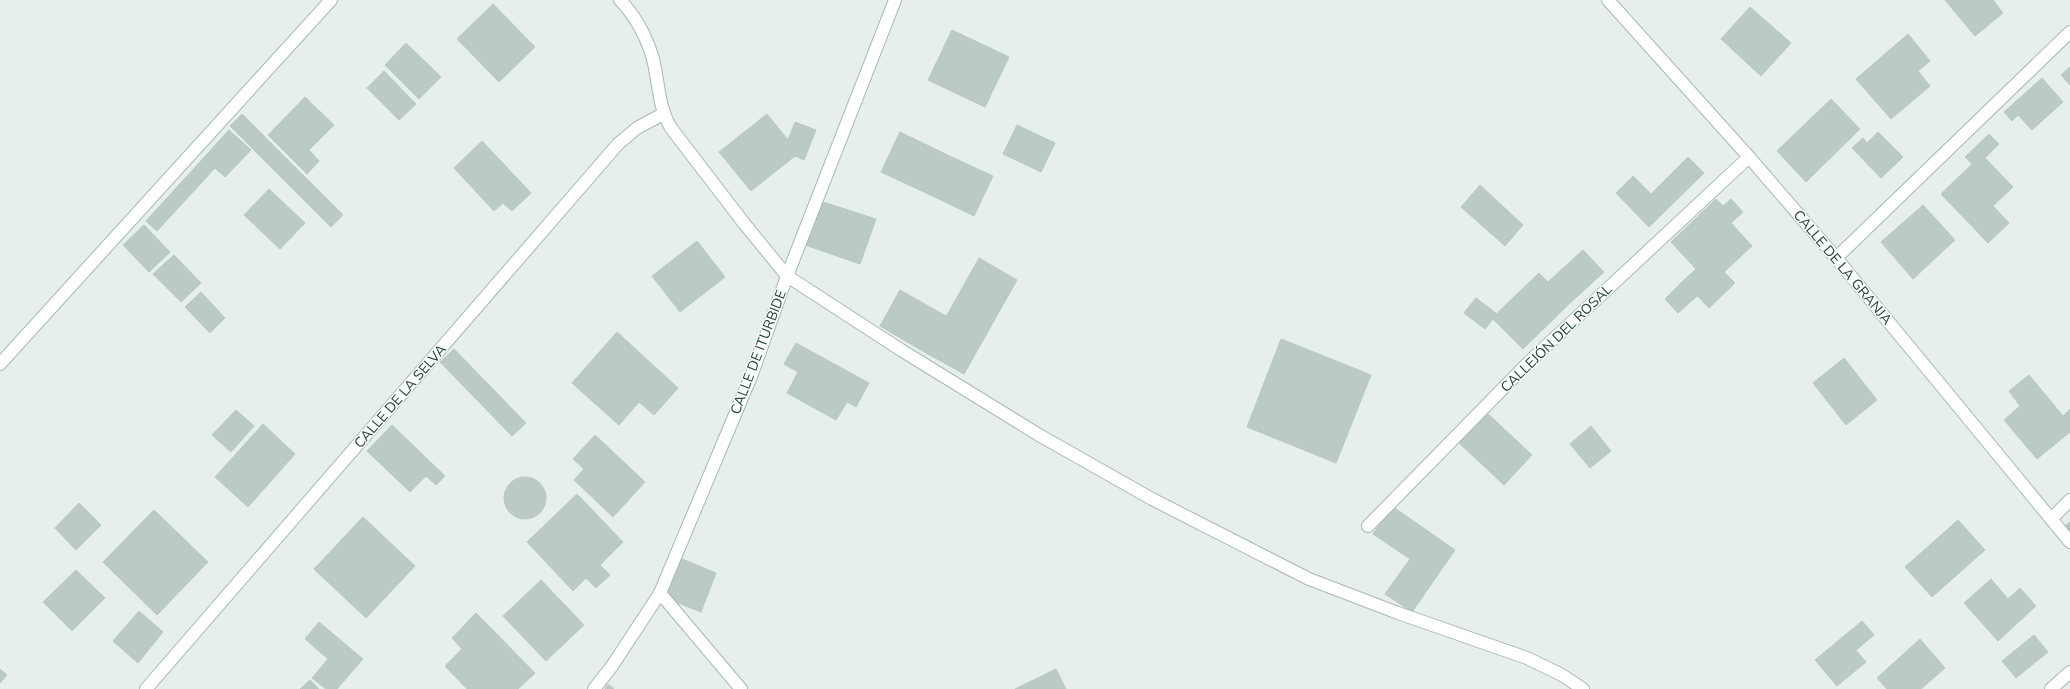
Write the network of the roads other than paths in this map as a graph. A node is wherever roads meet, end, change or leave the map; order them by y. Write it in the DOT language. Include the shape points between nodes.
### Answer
graph roads {
  1 [pos="331,0"];
  2 [pos="620,0"];
  3 [pos="895,0"];
  4 [pos="1615,2"];
  5 [pos="2070,32"];
  6 [pos="663,114"];
  7 [pos="1749,156"];
  8 [pos="1836,258"];
  9 [pos="787,276"];
  10 [pos="0,364"];
  11 [pos="2070,500"];
  12 [pos="2051,519"];
  13 [pos="1368,526"];
  14 [pos="2070,542"];
  15 [pos="660,593"];
  16 [pos="2070,672"];
  17 [pos="146,689"];
  18 [pos="594,689"];
  19 [pos="741,689"];
  20 [pos="1583,689"];
  21 [pos="2051,689"];
  1 -- 10 [label="street"];
  2 -- 6 [label="street" via="647,43 653,59"];
  3 -- 9 [label="street, CALLE DE ITURBIDE"];
  4 -- 7 [label="street, CALLE DE LA GRANJA"];
  5 -- 8 [label="street"];
  6 -- 9 [label="street" via="738,216"];
  6 -- 17 [label="street, CALLE DE LA SELVA" via="637,128 618,144"];
  7 -- 8 [label="street, CALLE DE LA GRANJA"];
  7 -- 13 [label="street, CALLEJÓN DEL ROSAL" via="1529,362"];
  8 -- 12 [label="street, CALLE DE LA GRANJA"];
  9 -- 15 [label="street, CALLE DE ITURBIDE" via="752,374"];
  9 -- 20 [label="street" via="1039,435 1152,499 1309,579 1527,658 1562,675"];
  11 -- 12 [label="street"];
  12 -- 14 [label="street, CALLE DE LA GRANJA"];
  15 -- 18 [label="street, CALLE DE ITURBIDE"];
  15 -- 19 [label="street"];
  16 -- 21 [label="street"];
}
